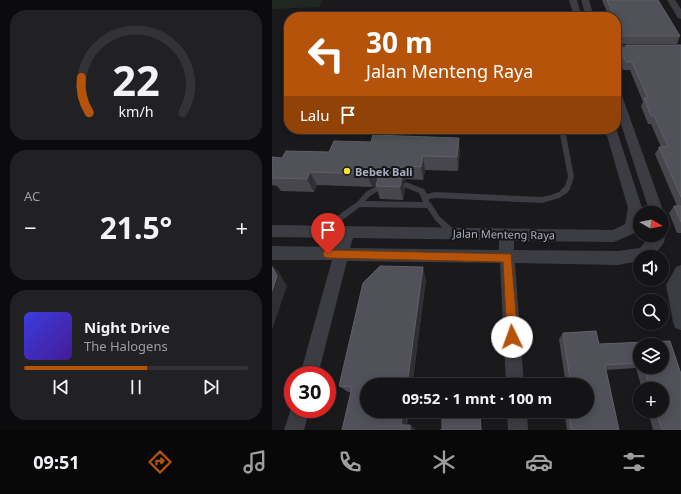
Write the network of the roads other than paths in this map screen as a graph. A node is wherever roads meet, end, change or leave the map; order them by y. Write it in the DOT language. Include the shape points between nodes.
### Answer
graph roads {
  1 [pos="573,0"];
  2 [pos="585,0"];
  3 [pos="671,0"];
  4 [pos="577,12"];
  5 [pos="589,12"];
  6 [pos="681,16"];
  7 [pos="621,48"];
  8 [pos="652,48"];
  9 [pos="621,108"];
  10 [pos="563,134"];
  11 [pos="613,134"];
  12 [pos="384,185"];
  13 [pos="406,186"];
  14 [pos="425,197"];
  15 [pos="359,204"];
  16 [pos="429,205"];
  17 [pos="655,206"];
  18 [pos="272,231"];
  19 [pos="322,232"];
  20 [pos="347,232"];
  21 [pos="453,233"];
  22 [pos="506,234"];
  23 [pos="655,242"];
  24 [pos="272,253"];
  25 [pos="342,254"];
  26 [pos="508,257"];
  27 [pos="680,272"];
  28 [pos="681,322"];
  29 [pos="311,366"];
  30 [pos="515,378"];
  31 [pos="297,418"];
  32 [pos="517,418"];
  33 [pos="294,430"];
  34 [pos="518,430"];
  1 -- 4 [label="street"];
  2 -- 5 [label="street"];
  3 -- 6 [label="street"];
  7 -- 8 [label="street"];
  9 -- 17 [label="street"];
  10 -- 14 [label="lane" via="571,177 570,185 551,199 435,195"];
  11 -- 22 [label="street, Jalan Menteng Raya" via="635,208 632,228 614,236"];
  12 -- 15 [label="lane" via="368,194"];
  13 -- 14 [label="lane" via="422,191"];
  14 -- 16 [label="lane"];
  15 -- 16 [label="lane"];
  15 -- 19 [label="lane"];
  16 -- 21 [label="lane" via="437,218"];
  18 -- 19 [label="street, Jalan Menteng Raya"];
  19 -- 20 [label="street, Jalan Menteng Raya"];
  20 -- 21 [label="street, Jalan Menteng Raya"];
  20 -- 25 [label="street"];
  21 -- 22 [label="street, Jalan Menteng Raya"];
  22 -- 26 [label="street"];
  23 -- 26 [label="street, Jalan Menteng Raya" via="644,254 618,258"];
  24 -- 25 [label="street, Jalan Menteng Raya"];
  25 -- 26 [label="street, Jalan Menteng Raya"];
  25 -- 29 [label="street"];
  26 -- 30 [label="street"];
  27 -- 28 [label="street" via="674,285"];
  31 -- 33 [label="street"];
  32 -- 34 [label="street"];
}
